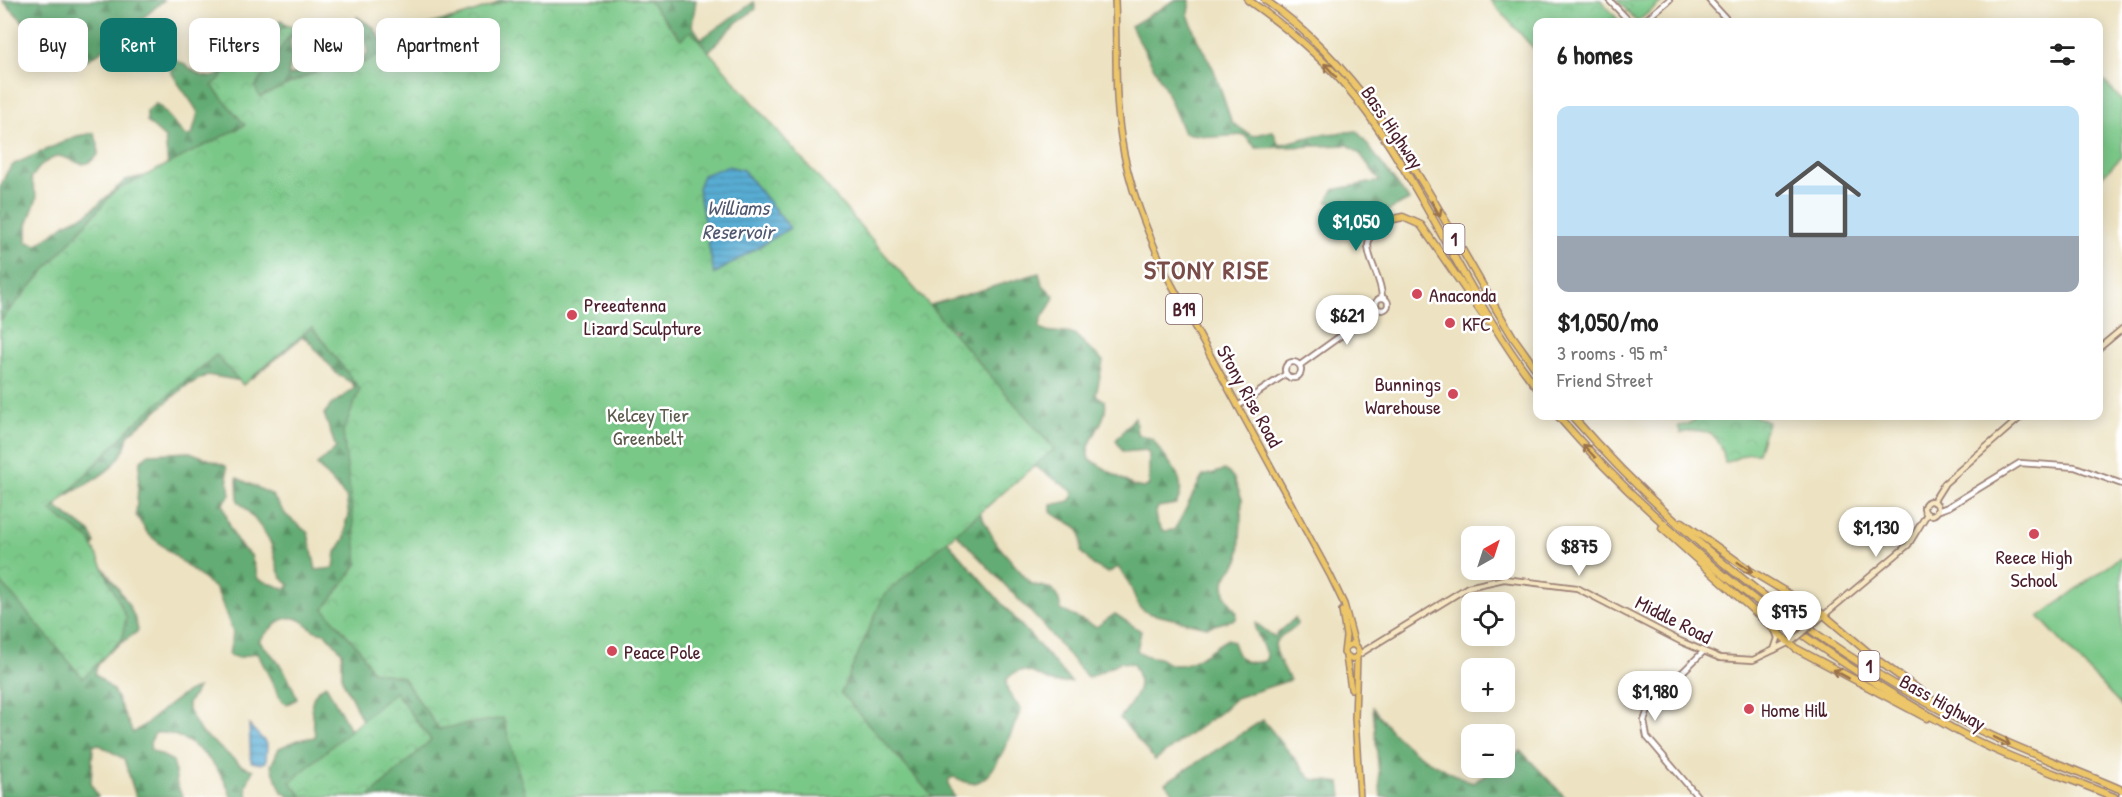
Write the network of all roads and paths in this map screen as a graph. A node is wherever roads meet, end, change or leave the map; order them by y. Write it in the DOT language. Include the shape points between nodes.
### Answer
graph roads {
  1 [pos="1115,0"];
  2 [pos="1242,0"];
  3 [pos="1248,0"];
  4 [pos="1265,0"];
  5 [pos="1609,0"];
  6 [pos="1669,0"];
  7 [pos="1709,0"];
  8 [pos="1626,18"];
  9 [pos="1648,18"];
  10 [pos="1725,18"];
  11 [pos="1281,24"];
  12 [pos="1384,221"];
  13 [pos="1382,297"];
  14 [pos="1378,309"];
  15 [pos="2122,329"];
  16 [pos="1506,344"];
  17 [pos="2103,345"];
  18 [pos="1300,365"];
  19 [pos="1533,365"];
  20 [pos="1286,374"];
  21 [pos="1533,382"];
  22 [pos="1238,406"];
  23 [pos="1562,420"];
  24 [pos="1576,420"];
  25 [pos="2017,420"];
  26 [pos="1608,471"];
  27 [pos="2122,484"];
  28 [pos="1645,494"];
  29 [pos="1933,502"];
  30 [pos="1937,511"];
  31 [pos="1927,514"];
  32 [pos="1338,591"];
  33 [pos="1833,608"];
  34 [pos="1824,615"];
  35 [pos="1834,624"];
  36 [pos="1774,630"];
  37 [pos="1791,641"];
  38 [pos="1374,645"];
  39 [pos="1356,646"];
  40 [pos="1346,647"];
  41 [pos="1703,652"];
  42 [pos="1772,652"];
  43 [pos="1346,656"];
  44 [pos="1358,656"];
  45 [pos="1355,718"];
  46 [pos="1970,726"];
  47 [pos="1960,733"];
  48 [pos="2122,794"];
  49 [pos="1360,797"];
  50 [pos="1698,797"];
  51 [pos="2114,797"];
  1 -- 22 [label="main road, Stony Rise Road / B19" via="1120,135 1127,170 1145,228 1167,276"];
  2 -- 11 [label="highway"];
  3 -- 11 [label="highway, Bass Highway / 1"];
  4 -- 19 [label="highway, Bass Highway / 1, one-way" via="1316,41 1372,106"];
  5 -- 8 [label="street"];
  6 -- 9 [label="street"];
  7 -- 10 [label="street"];
  16 -- 11 [label="highway, Bass Highway / 1, one-way" via="1372,120 1325,64"];
  12 -- 13 [label="street" via="1372,232 1367,250"];
  12 -- 16 [label="highway" via="1403,217 1421,225"];
  13 -- 14 [label="street" via="1376,303"];
  13 -- 14 [label="street" via="1388,306"];
  14 -- 18 [label="street"];
  15 -- 17 [label="main road"];
  16 -- 21 [label="highway, Bass Highway / 1"];
  18 -- 20 [label="street" via="1287,364"];
  18 -- 20 [label="street" via="1298,377 1293,379"];
  20 -- 22 [label="street"];
  22 -- 32 [label="main road, Stony Rise Road / B19"];
  26 -- 23 [label="highway, Bass Highway / 1, one-way"];
  24 -- 28 [label="highway, Bass Highway / 1"];
  25 -- 29 [label="main road" via="1945,483"];
  26 -- 36 [label="highway" via="1653,520"];
  26 -- 47 [label="highway, Bass Highway / 1" via="1665,525 1781,618 1893,694"];
  27 -- 30 [label="street" via="2075,467 2020,463"];
  28 -- 34 [label="highway, one-way" via="1749,570"];
  28 -- 46 [label="highway, Bass Highway / 1" via="1700,543 1803,622 1915,696"];
  29 -- 30 [label="main road"];
  29 -- 31 [label="main road" via="1925,504"];
  30 -- 31 [label="main road"];
  31 -- 33 [label="main road, Middle Road" via="1908,545"];
  32 -- 39 [label="main road, Stony Rise Road / B19"];
  32 -- 40 [label="main road, Stony Rise Road / B19"];
  33 -- 34 [label="main road, Middle Road"];
  33 -- 35 [label="main road"];
  34 -- 35 [label="highway"];
  34 -- 37 [label="main road, Middle Road, bridge"];
  35 -- 46 [label="highway" via="1912,687"];
  36 -- 37 [label="highway"];
  36 -- 42 [label="main road" via="1778,638"];
  37 -- 42 [label="main road, Middle Road"];
  47 -- 37 [label="highway, one-way" via="1875,693"];
  38 -- 39 [label="main road, Middle Road"];
  38 -- 41 [label="main road, Middle Road" via="1468,587 1504,579 1577,588"];
  38 -- 44 [label="main road, Middle Road"];
  39 -- 40 [label="main road"];
  39 -- 44 [label="main road, B19"];
  40 -- 43 [label="main road, B19"];
  41 -- 42 [label="main road, Middle Road" via="1743,661"];
  41 -- 50 [label="street" via="1650,704 1644,721 1647,737"];
  43 -- 44 [label="main road"];
  43 -- 45 [label="main road, B19"];
  44 -- 45 [label="main road, B19" via="1354,676"];
  45 -- 49 [label="main road, B19"];
  46 -- 48 [label="highway, Bass Highway / 1, one-way"];
  47 -- 51 [label="highway, Bass Highway / 1" via="2024,763"];
}
